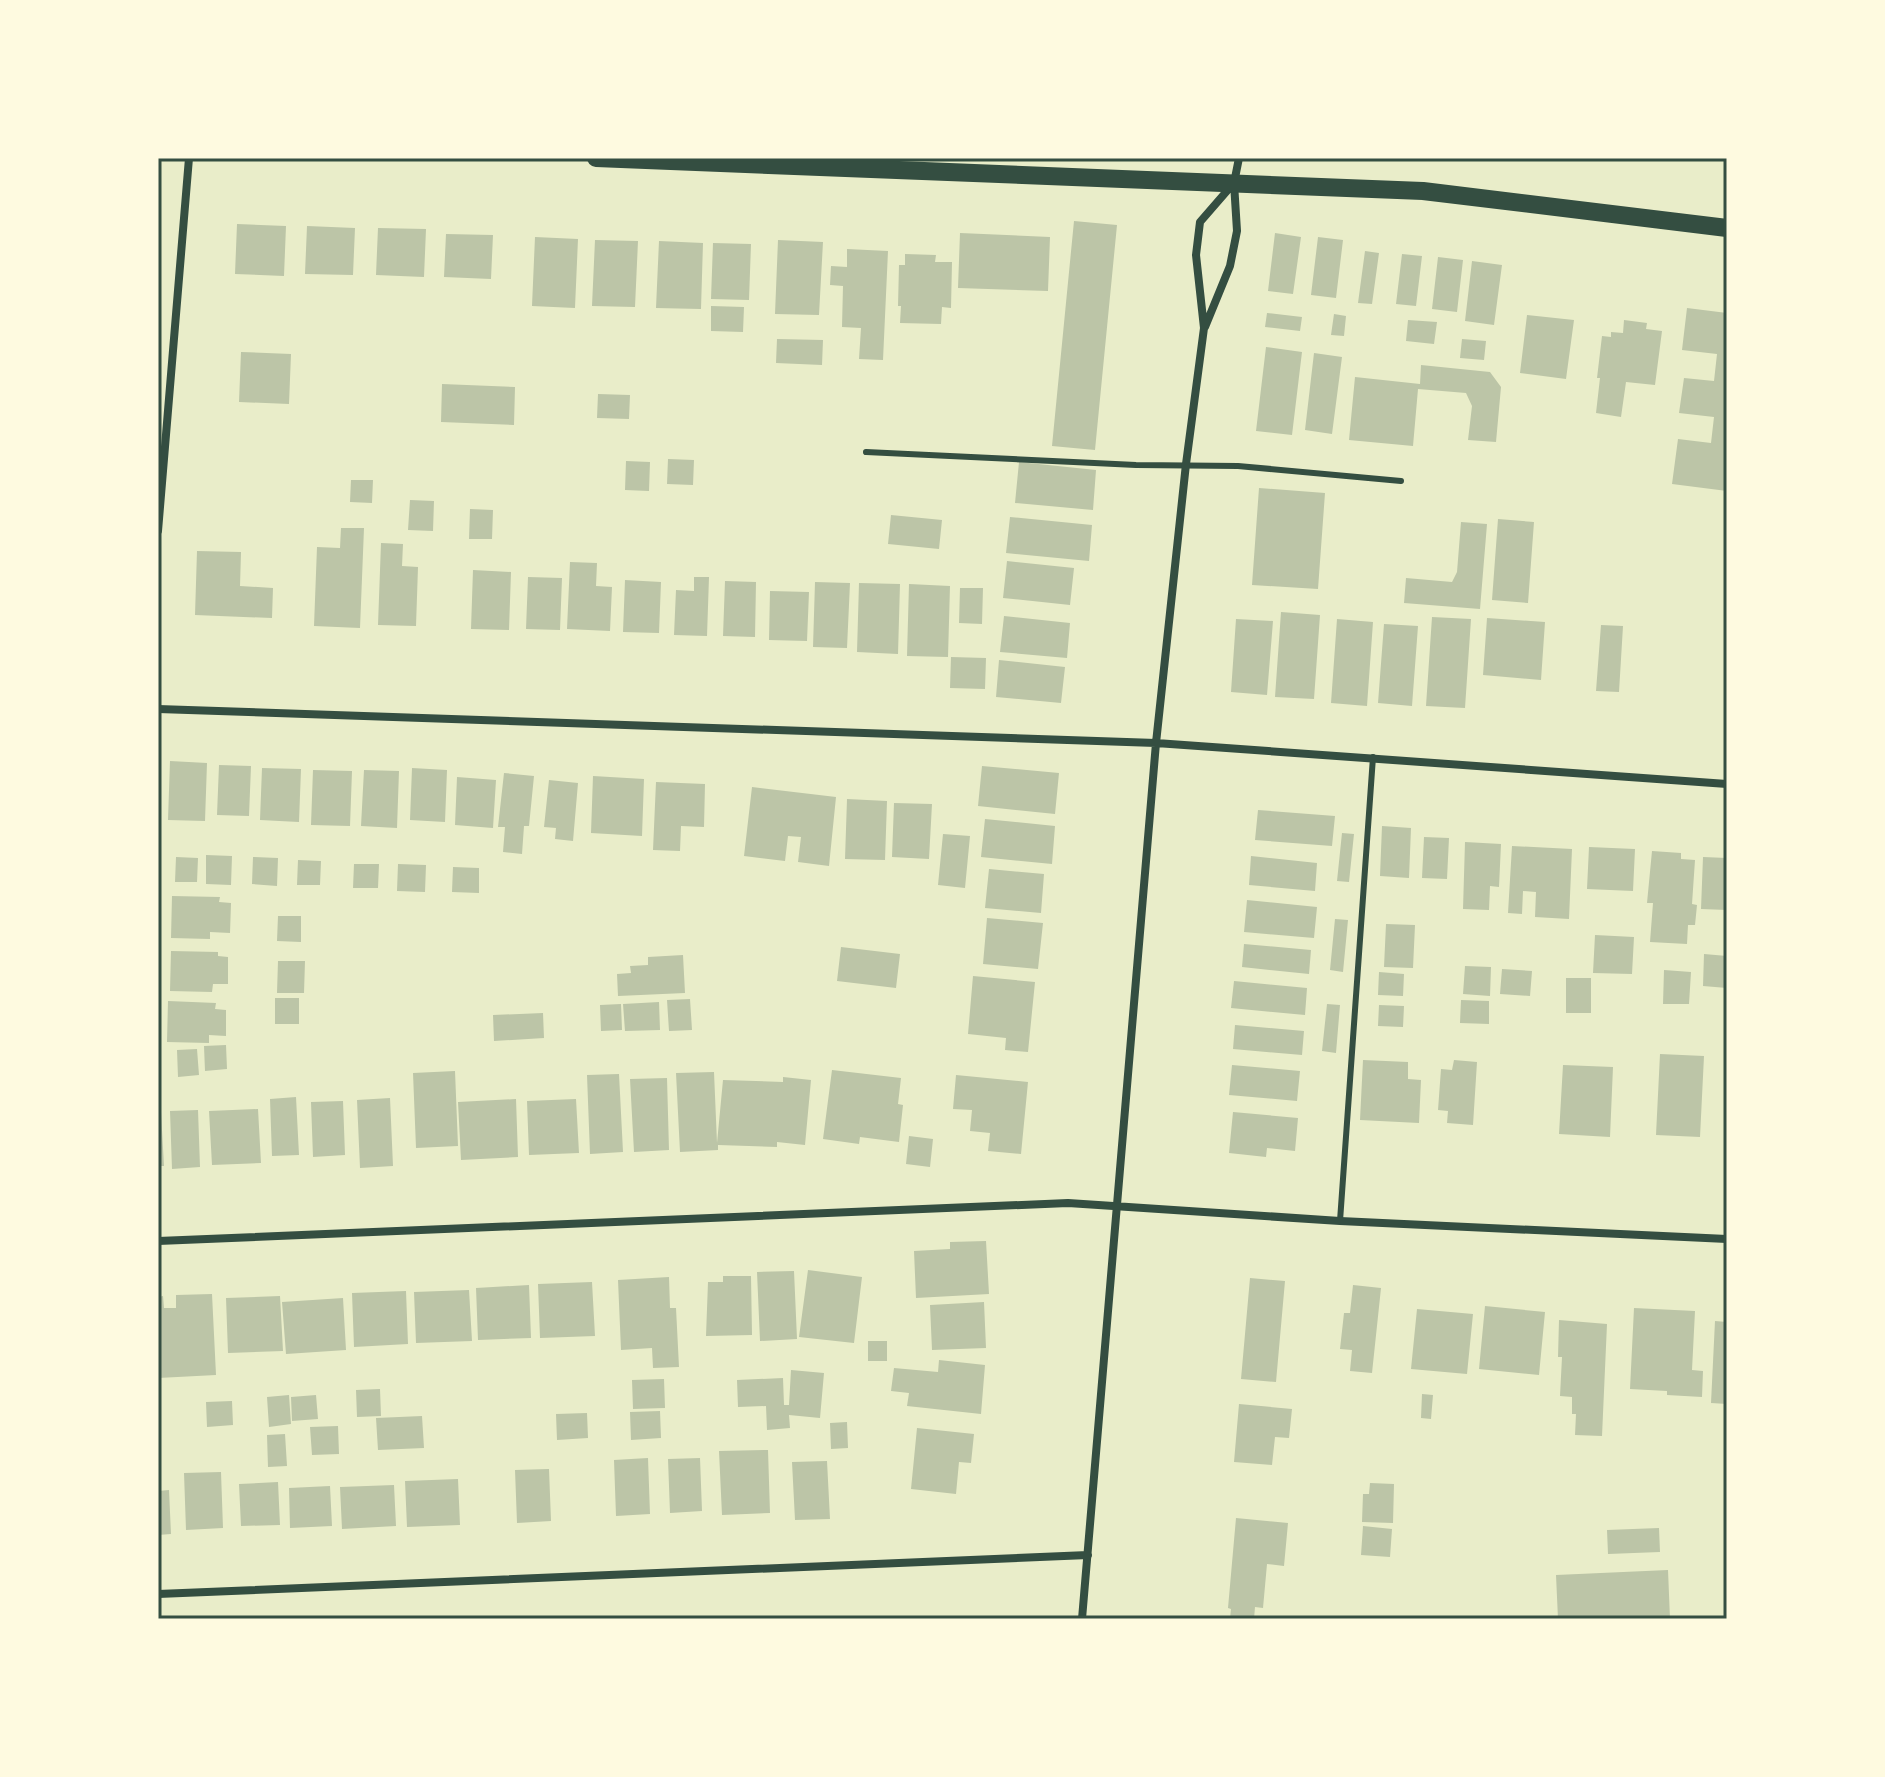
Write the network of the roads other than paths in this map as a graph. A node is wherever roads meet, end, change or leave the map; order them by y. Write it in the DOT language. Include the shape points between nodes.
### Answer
graph roads {
  1 [pos="189,158"];
  2 [pos="596,158"];
  3 [pos="1239,158"];
  4 [pos="1234,183"];
  5 [pos="1727,228"];
  6 [pos="1204,328"];
  7 [pos="866,452"];
  8 [pos="1186,464"];
  9 [pos="1401,481"];
  10 [pos="158,531"];
  11 [pos="158,709"];
  12 [pos="1156,743"];
  13 [pos="1373,757"];
  14 [pos="1727,784"];
  15 [pos="1118,1205"];
  16 [pos="1340,1221"];
  17 [pos="1727,1239"];
  18 [pos="158,1241"];
  19 [pos="1088,1555"];
  20 [pos="158,1594"];
  21 [pos="1082,1619"];
  1 -- 10 [label="street"];
  2 -- 4 [label="main road"];
  3 -- 4 [label="street"];
  4 -- 5 [label="main road" via="1423,191"];
  4 -- 6 [label="street" via="1237,231 1230,266"];
  4 -- 6 [label="street" via="1200,222 1196,255"];
  6 -- 8 [label="street"];
  7 -- 8 [label="lane"];
  8 -- 9 [label="lane"];
  8 -- 12 [label="street"];
  11 -- 12 [label="street"];
  12 -- 13 [label="street"];
  12 -- 15 [label="street"];
  13 -- 14 [label="street"];
  13 -- 16 [label="lane"];
  15 -- 16 [label="street"];
  15 -- 18 [label="street"];
  15 -- 19 [label="street"];
  16 -- 17 [label="street"];
  19 -- 20 [label="street"];
  19 -- 21 [label="street"];
}
